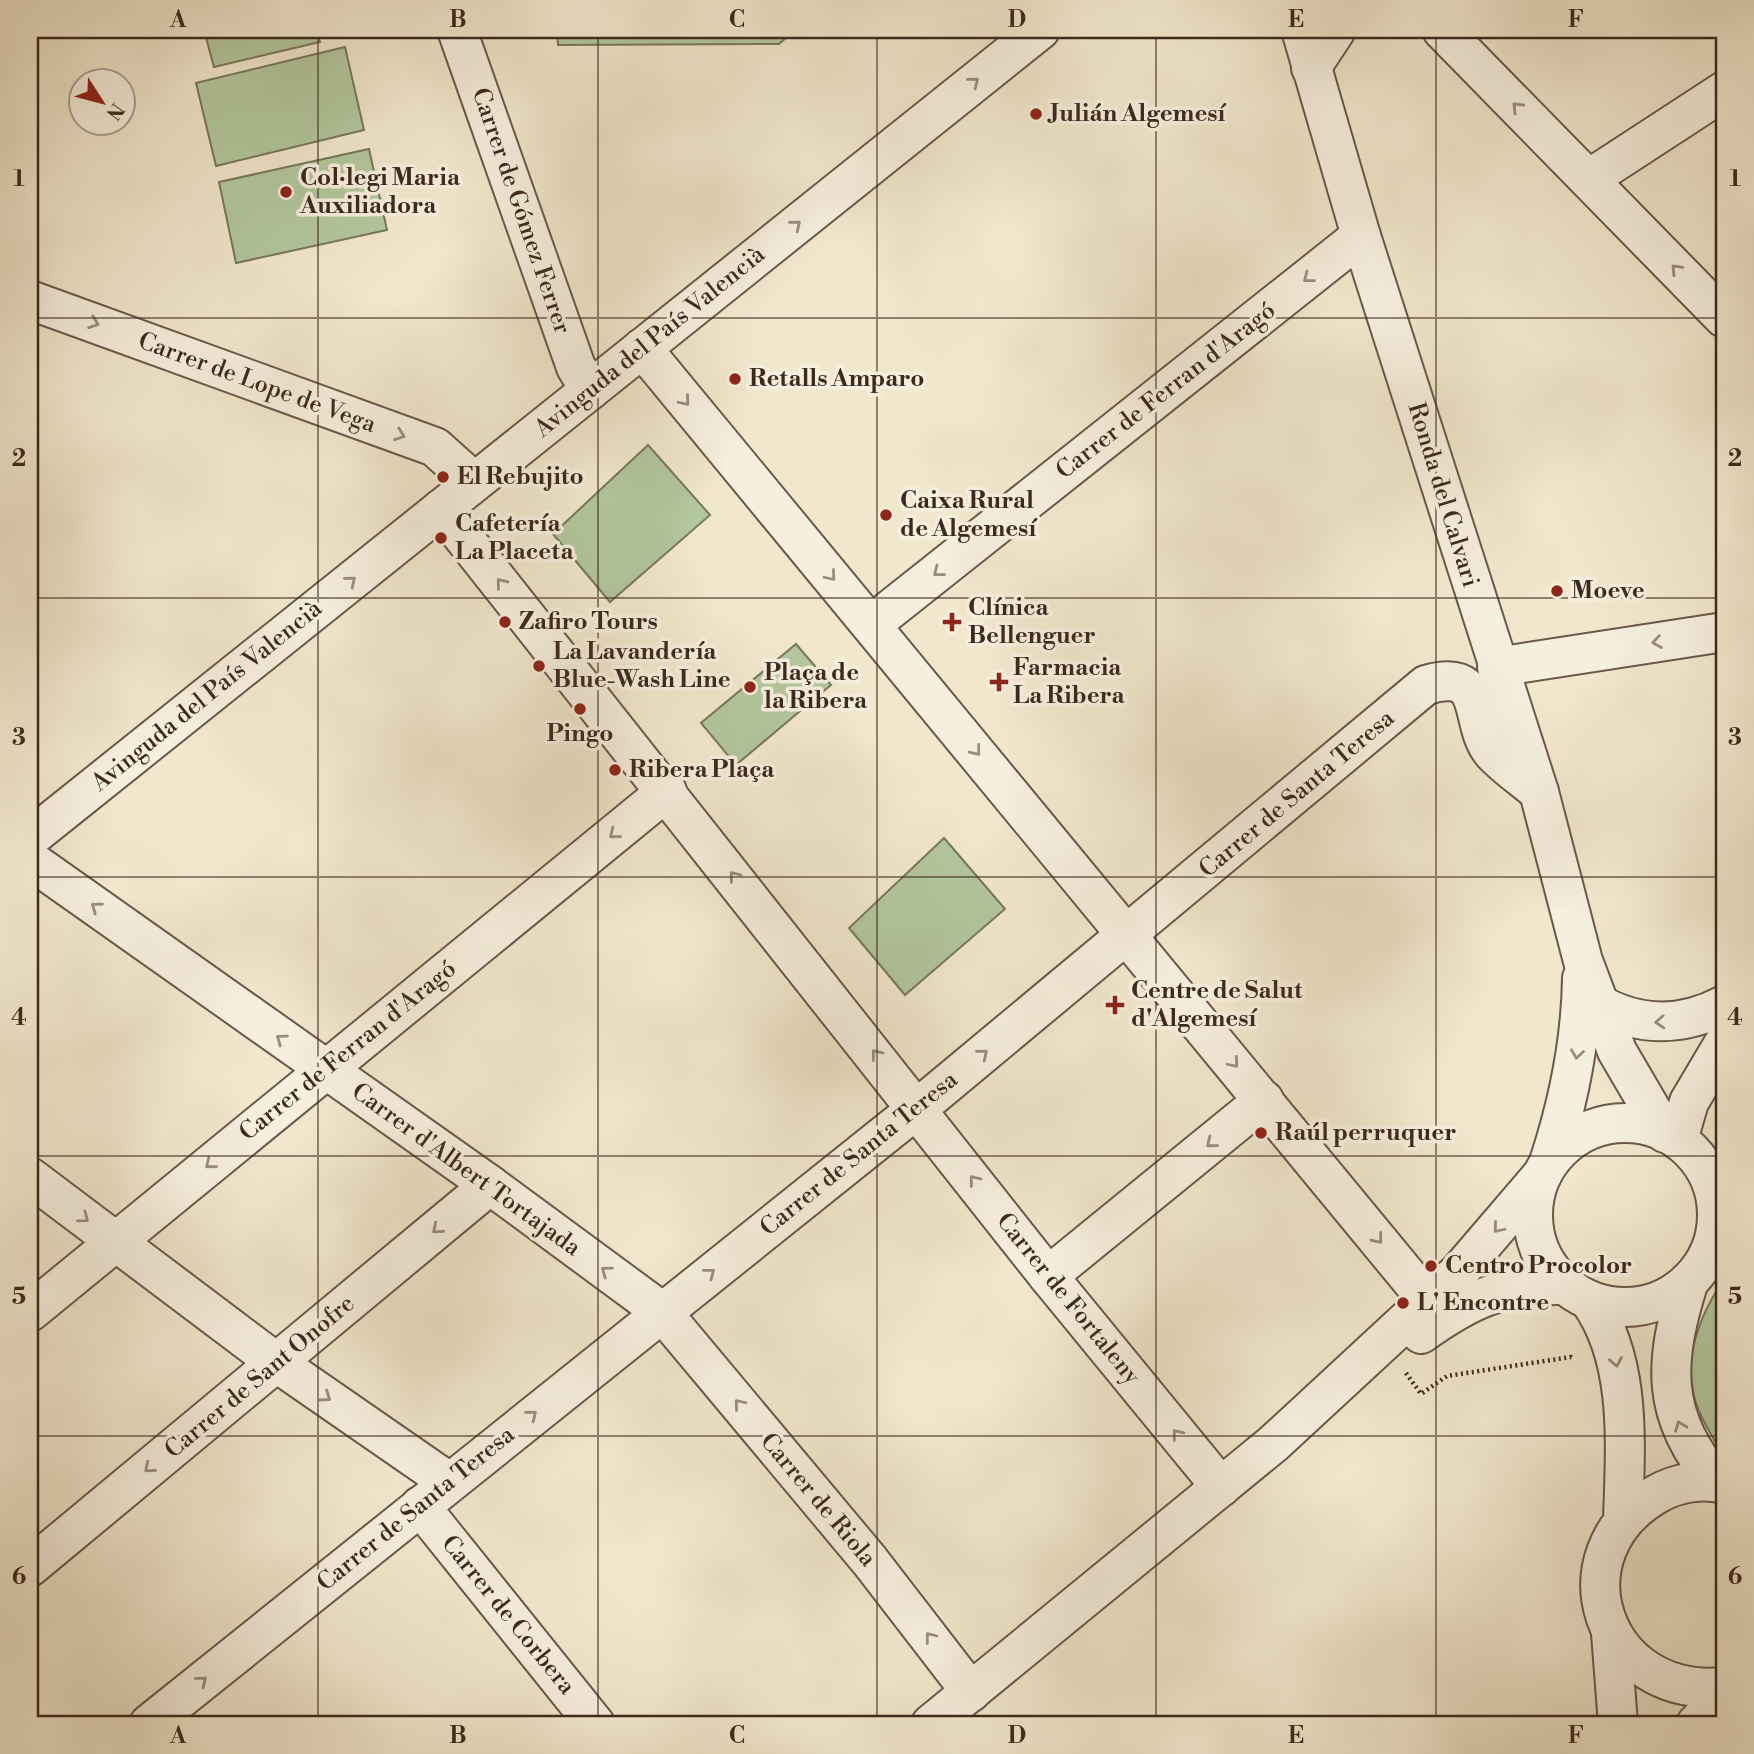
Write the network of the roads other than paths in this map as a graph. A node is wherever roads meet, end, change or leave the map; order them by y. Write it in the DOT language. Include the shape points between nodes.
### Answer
graph roads {
  1 [pos="457,30"];
  2 [pos="1040,30"];
  3 [pos="1301,30"];
  4 [pos="1336,30"];
  5 [pos="1442,30"];
  6 [pos="1311,68"];
  7 [pos="1724,91"];
  8 [pos="1589,179"];
  9 [pos="1362,236"];
  10 [pos="30,300"];
  11 [pos="1724,318"];
  12 [pos="642,348"];
  13 [pos="590,390"];
  14 [pos="474,482"];
  15 [pos="441,509"];
  16 [pos="872,624"];
  17 [pos="1724,632"];
  18 [pos="1497,667"];
  19 [pos="667,791"];
  20 [pos="1539,792"];
  21 [pos="30,838"];
  22 [pos="30,860"];
  23 [pos="1127,936"];
  24 [pos="1583,961"];
  25 [pos="1597,1003"];
  26 [pos="1724,1005"];
  27 [pos="1724,1043"];
  28 [pos="325,1070"];
  29 [pos="1265,1100"];
  30 [pos="918,1108"];
  31 [pos="1671,1136"];
  32 [pos="1545,1170"];
  33 [pos="30,1177"];
  34 [pos="490,1185"];
  35 [pos="1719,1194"];
  36 [pos="116,1242"];
  37 [pos="1048,1276"];
  38 [pos="1689,1281"];
  39 [pos="1576,1293"];
  40 [pos="1429,1302"];
  41 [pos="662,1311"];
  42 [pos="30,1312"];
  43 [pos="277,1363"];
  44 [pos="1273,1444"];
  45 [pos="449,1482"];
  46 [pos="1721,1483"];
  47 [pos="1221,1487"];
  48 [pos="420,1506"];
  49 [pos="1623,1520"];
  50 [pos="30,1567"];
  51 [pos="1612,1633"];
  52 [pos="1724,1687"];
  53 [pos="971,1692"];
  54 [pos="1724,1695"];
  55 [pos="149,1724"];
  56 [pos="596,1724"];
  57 [pos="931,1724"];
  58 [pos="1618,1724"];
  59 [pos="1696,1724"];
  1 -- 13 [label="street, Carrer de Gómez Ferrer" via="576,366"];
  12 -- 2 [label="street, Avinguda del País Valencià, one-way"];
  3 -- 6 [label="street, Ronda del Calvari"];
  4 -- 6 [label="street"];
  8 -- 5 [label="street, one-way"];
  6 -- 9 [label="street, Ronda del Calvari"];
  7 -- 8 [label="street"];
  11 -- 8 [label="street, one-way"];
  9 -- 16 [label="street, Carrer de Ferran d'Aragó, one-way"];
  9 -- 18 [label="street, Ronda del Calvari"];
  10 -- 14 [label="street, Carrer de Lope de Vega, one-way" via="435,447"];
  12 -- 13 [label="street, Avinguda del País Valencià"];
  12 -- 16 [label="street, one-way"];
  13 -- 14 [label="street, Avinguda del País Valencià"];
  14 -- 15 [label="street, Avinguda del País Valencià"];
  19 -- 15 [label="street, one-way"];
  21 -- 15 [label="street, Avinguda del País Valencià, one-way"];
  16 -- 23 [label="street, one-way"];
  17 -- 18 [label="street, one-way"];
  18 -- 20 [label="street, Ronda del Calvari"];
  19 -- 28 [label="street, Carrer de Ferran d'Aragó, one-way"];
  30 -- 19 [label="street, one-way"];
  20 -- 23 [label="street, Carrer de Santa Teresa" via="1492,751 1470,693 1447,679 1426,685"];
  20 -- 24 [label="street, Ronda del Calvari"];
  28 -- 22 [label="street, Carrer d'Albert Tortajada, one-way"];
  23 -- 29 [label="street, one-way"];
  30 -- 23 [label="street, Carrer de Santa Teresa, one-way"];
  24 -- 25 [label="street, Ronda del Calvari"];
  24 -- 32 [label="street, Ronda del Calvari, one-way" via="1575,1064 1565,1114"];
  26 -- 25 [label="street, one-way" via="1695,1017 1650,1023 1623,1017"];
  25 -- 31 [label="street, Ronda del Calvari" via="1617,1051"];
  27 -- 31 [label="street"];
  28 -- 34 [label="street, Carrer d'Albert Tortajada"];
  28 -- 36 [label="street, Carrer de Ferran d'Aragó, one-way"];
  29 -- 37 [label="street, one-way"];
  29 -- 40 [label="street, one-way"];
  37 -- 30 [label="street, Carrer de Fortaleny, one-way"];
  41 -- 30 [label="street, Carrer de Santa Teresa, one-way"];
  31 -- 32 [label="street" via="1647,1126 1608,1125 1572,1140"];
  31 -- 35 [label="street" via="1697,1158"];
  32 -- 39 [label="street" via="1533,1214 1534,1234 1550,1270"];
  32 -- 40 [label="street, one-way" via="1488,1241"];
  33 -- 36 [label="street, one-way"];
  41 -- 34 [label="street, Carrer d'Albert Tortajada, one-way"];
  34 -- 43 [label="street, Carrer de Sant Onofre, one-way"];
  35 -- 38 [label="street" via="1713,1240"];
  36 -- 42 [label="street, Carrer de Ferran d'Aragó"];
  36 -- 43 [label="street"];
  47 -- 37 [label="street, Carrer de Fortaleny, one-way"];
  38 -- 39 [label="street" via="1672,1294 1631,1307"];
  46 -- 38 [label="street, one-way" via="1699,1461 1684,1436 1670,1387 1676,1321"];
  39 -- 44 [label="street" via="1534,1284 1482,1296 1461,1306"];
  39 -- 49 [label="street, one-way" via="1606,1328 1617,1361 1625,1440"];
  40 -- 44 [label="street"];
  45 -- 41 [label="street, Carrer de Santa Teresa, one-way"];
  53 -- 41 [label="street, Carrer de Riola, one-way" via="870,1561"];
  43 -- 45 [label="street, one-way"];
  43 -- 50 [label="street, Carrer de Sant Onofre, one-way"];
  44 -- 47 [label="street"];
  45 -- 48 [label="street, Carrer de Santa Teresa"];
  46 -- 49 [label="street" via="1691,1482 1665,1489"];
  47 -- 53 [label="street"];
  55 -- 48 [label="street, Carrer de Santa Teresa, one-way"];
  48 -- 56 [label="street, Carrer de Corbera"];
  49 -- 51 [label="street" via="1608,1546 1600,1575 1602,1605"];
  51 -- 52 [label="street" via="1637,1664 1671,1684 1697,1689"];
  51 -- 58 [label="street"];
  53 -- 57 [label="street"];
  54 -- 59 [label="street"];
}
